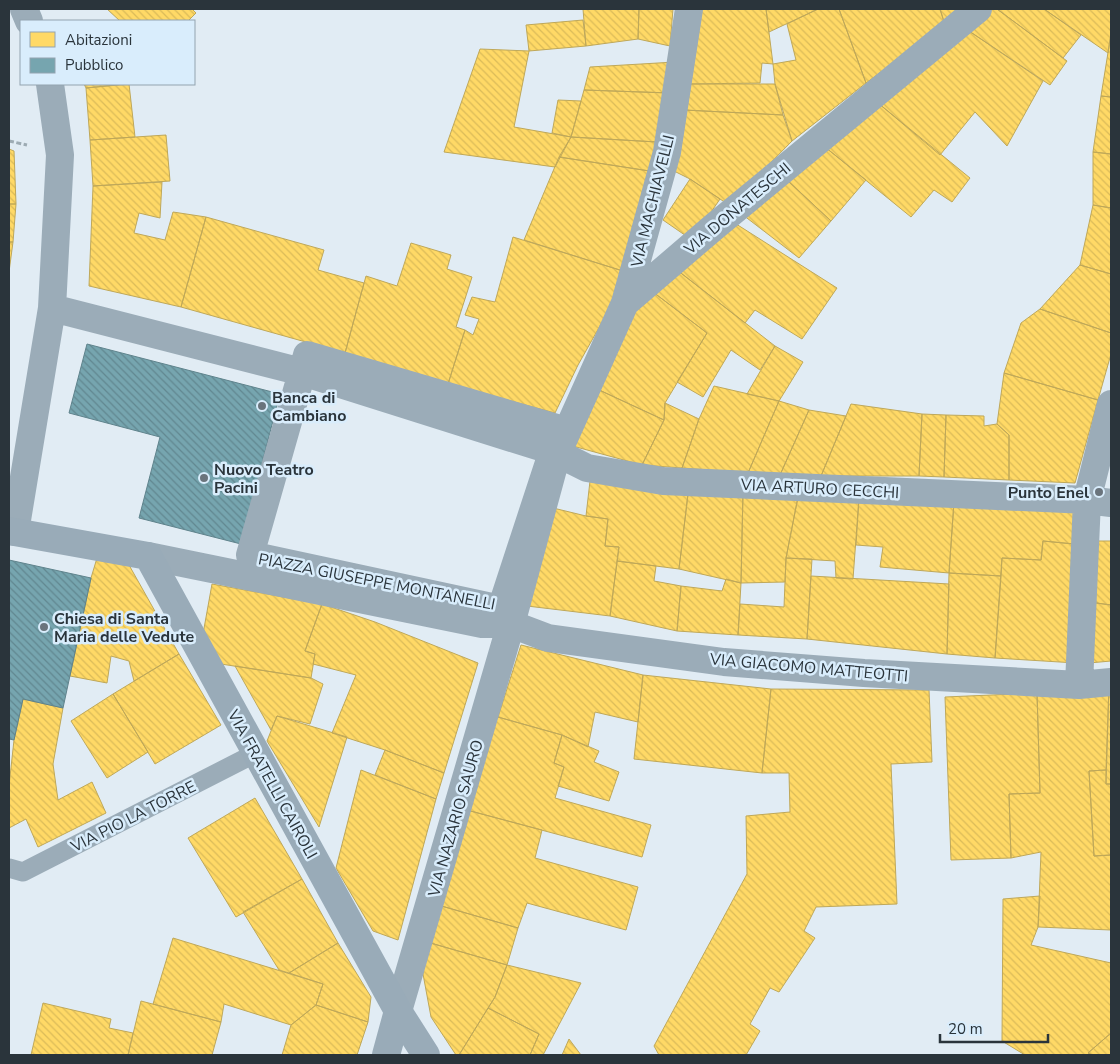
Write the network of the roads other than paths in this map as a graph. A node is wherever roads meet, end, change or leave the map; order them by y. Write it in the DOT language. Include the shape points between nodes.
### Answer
graph roads {
  1 [pos="689,9"];
  2 [pos="978,9"];
  3 [pos="50,85"];
  4 [pos="625,302"];
  5 [pos="52,308"];
  6 [pos="302,372"];
  7 [pos="1111,404"];
  8 [pos="555,452"];
  9 [pos="1099,502"];
  10 [pos="12,532"];
  11 [pos="148,556"];
  12 [pos="511,624"];
  13 [pos="1111,682"];
  14 [pos="1079,685"];
  15 [pos="256,753"];
  16 [pos="9,868"];
  17 [pos="398,1011"];
  18 [pos="386,1055"];
  19 [pos="426,1055"];
  1 -- 4 [label="street, VIA MACHIAVELLI" via="667,152"];
  2 -- 4 [label="street, VIA DONATESCHI"];
  3 -- 5 [label="street" via="60,155"];
  4 -- 8 [label="street, VIA DONATESCHI"];
  5 -- 6 [label="street"];
  5 -- 10 [label="street"];
  6 -- 8 [label="street"];
  6 -- 8 [label="street, PIAZZA GIUSEPPE MONTANELLI" via="250,555 501,609"];
  7 -- 9 [label="street"];
  8 -- 9 [label="street, VIA ARTURO CECCHI" via="587,468 663,481"];
  8 -- 12 [label="street, PIAZZA GIUSEPPE MONTANELLI"];
  9 -- 14 [label="street"];
  10 -- 11 [label="street"];
  11 -- 12 [label="street, PIAZZA GIUSEPPE MONTANELLI" via="482,624"];
  11 -- 15 [label="street, VIA FRATELLI CAIROLI"];
  12 -- 14 [label="street, VIA GIACOMO MATTEOTTI" via="548,638 724,662"];
  12 -- 17 [label="street, VIA NAZARIO SAURO"];
  13 -- 14 [label="street, VIA GIACOMO MATTEOTTI"];
  15 -- 16 [label="lane, VIA PIO LA TORRE" via="23,872"];
  15 -- 17 [label="street, VIA FRATELLI CAIROLI"];
  17 -- 18 [label="street"];
  17 -- 19 [label="street, VIA FRATELLI CAIROLI"];
}
